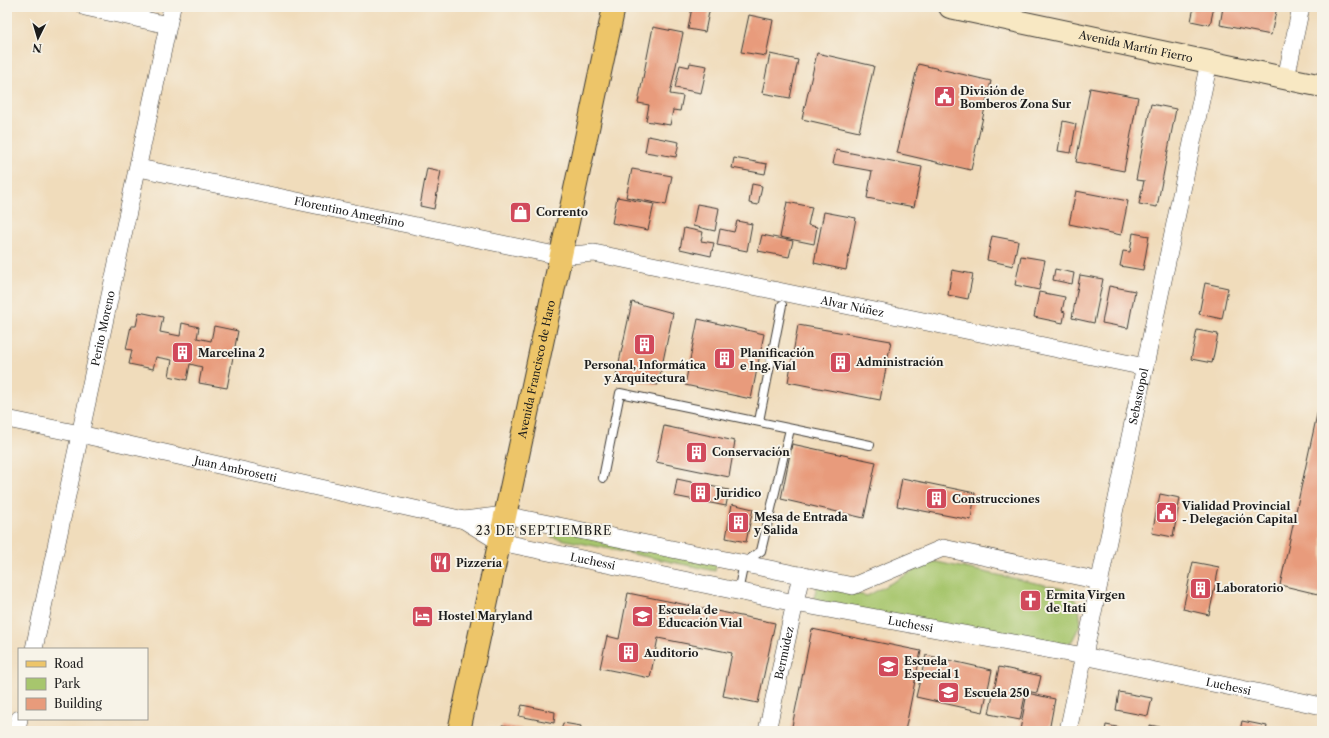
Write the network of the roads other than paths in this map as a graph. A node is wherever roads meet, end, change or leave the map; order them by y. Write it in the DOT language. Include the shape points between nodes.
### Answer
graph roads {
  1 [pos="85,7"];
  2 [pos="172,7"];
  3 [pos="614,7"];
  4 [pos="1301,7"];
  5 [pos="962,8"];
  6 [pos="168,25"];
  7 [pos="1209,62"];
  8 [pos="1286,78"];
  9 [pos="1322,86"];
  10 [pos="138,168"];
  11 [pos="560,256"];
  12 [pos="782,305"];
  13 [pos="1145,367"];
  14 [pos="7,419"];
  15 [pos="758,421"];
  16 [pos="790,429"];
  17 [pos="80,434"];
  18 [pos="870,444"];
  19 [pos="603,478"];
  20 [pos="506,515"];
  21 [pos="464,520"];
  22 [pos="500,542"];
  23 [pos="744,564"];
  24 [pos="800,575"];
  25 [pos="1100,581"];
  26 [pos="738,592"];
  27 [pos="795,603"];
  28 [pos="34,648"];
  29 [pos="1084,656"];
  30 [pos="1322,706"];
  31 [pos="19,720"];
  32 [pos="17,731"];
  33 [pos="459,731"];
  34 [pos="767,731"];
  35 [pos="1068,731"];
  1 -- 6 [label="street"];
  2 -- 6 [label="street, Perito Moreno"];
  3 -- 11 [label="main road, Avenida Francisco de Haro"];
  4 -- 8 [label="street"];
  5 -- 7 [label="main road, Avenida Martín Fierro"];
  6 -- 10 [label="street, Perito Moreno"];
  7 -- 8 [label="main road, Avenida Martín Fierro"];
  7 -- 13 [label="street, Sebastopol"];
  8 -- 9 [label="main road, Avenida Martín Fierro"];
  10 -- 11 [label="street, Florentino Ameghino"];
  10 -- 17 [label="street, Perito Moreno"];
  11 -- 13 [label="street, Alvar Núñez" via="594,253"];
  11 -- 20 [label="main road, Avenida Francisco de Haro"];
  12 -- 15 [label="lane"];
  13 -- 25 [label="street, Sebastopol"];
  14 -- 17 [label="street, Juan Ambrosetti"];
  15 -- 16 [label="lane"];
  15 -- 19 [label="lane" via="620,393"];
  16 -- 18 [label="lane"];
  16 -- 23 [label="lane" via="761,551"];
  17 -- 21 [label="street, Juan Ambrosetti"];
  17 -- 28 [label="street, Perito Moreno"];
  20 -- 21 [label="street, Juan Ambrosetti"];
  20 -- 22 [label="main road, Avenida Francisco de Haro"];
  20 -- 23 [label="street"];
  21 -- 22 [label="street, Juan Ambrosetti"];
  22 -- 26 [label="street, Luchessi"];
  22 -- 33 [label="main road, Avenida Francisco de Haro"];
  23 -- 24 [label="street"];
  23 -- 26 [label="lane"];
  24 -- 25 [label="street" via="854,586 942,548"];
  24 -- 27 [label="street, Bermúdez"];
  25 -- 29 [label="street, Sebastopol"];
  26 -- 27 [label="street, Luchessi"];
  27 -- 29 [label="street, Luchessi"];
  27 -- 34 [label="street, Bermúdez"];
  29 -- 30 [label="street, Luchessi"];
  29 -- 35 [label="street, Sebastopol"];
  31 -- 32 [label="street"];
}
